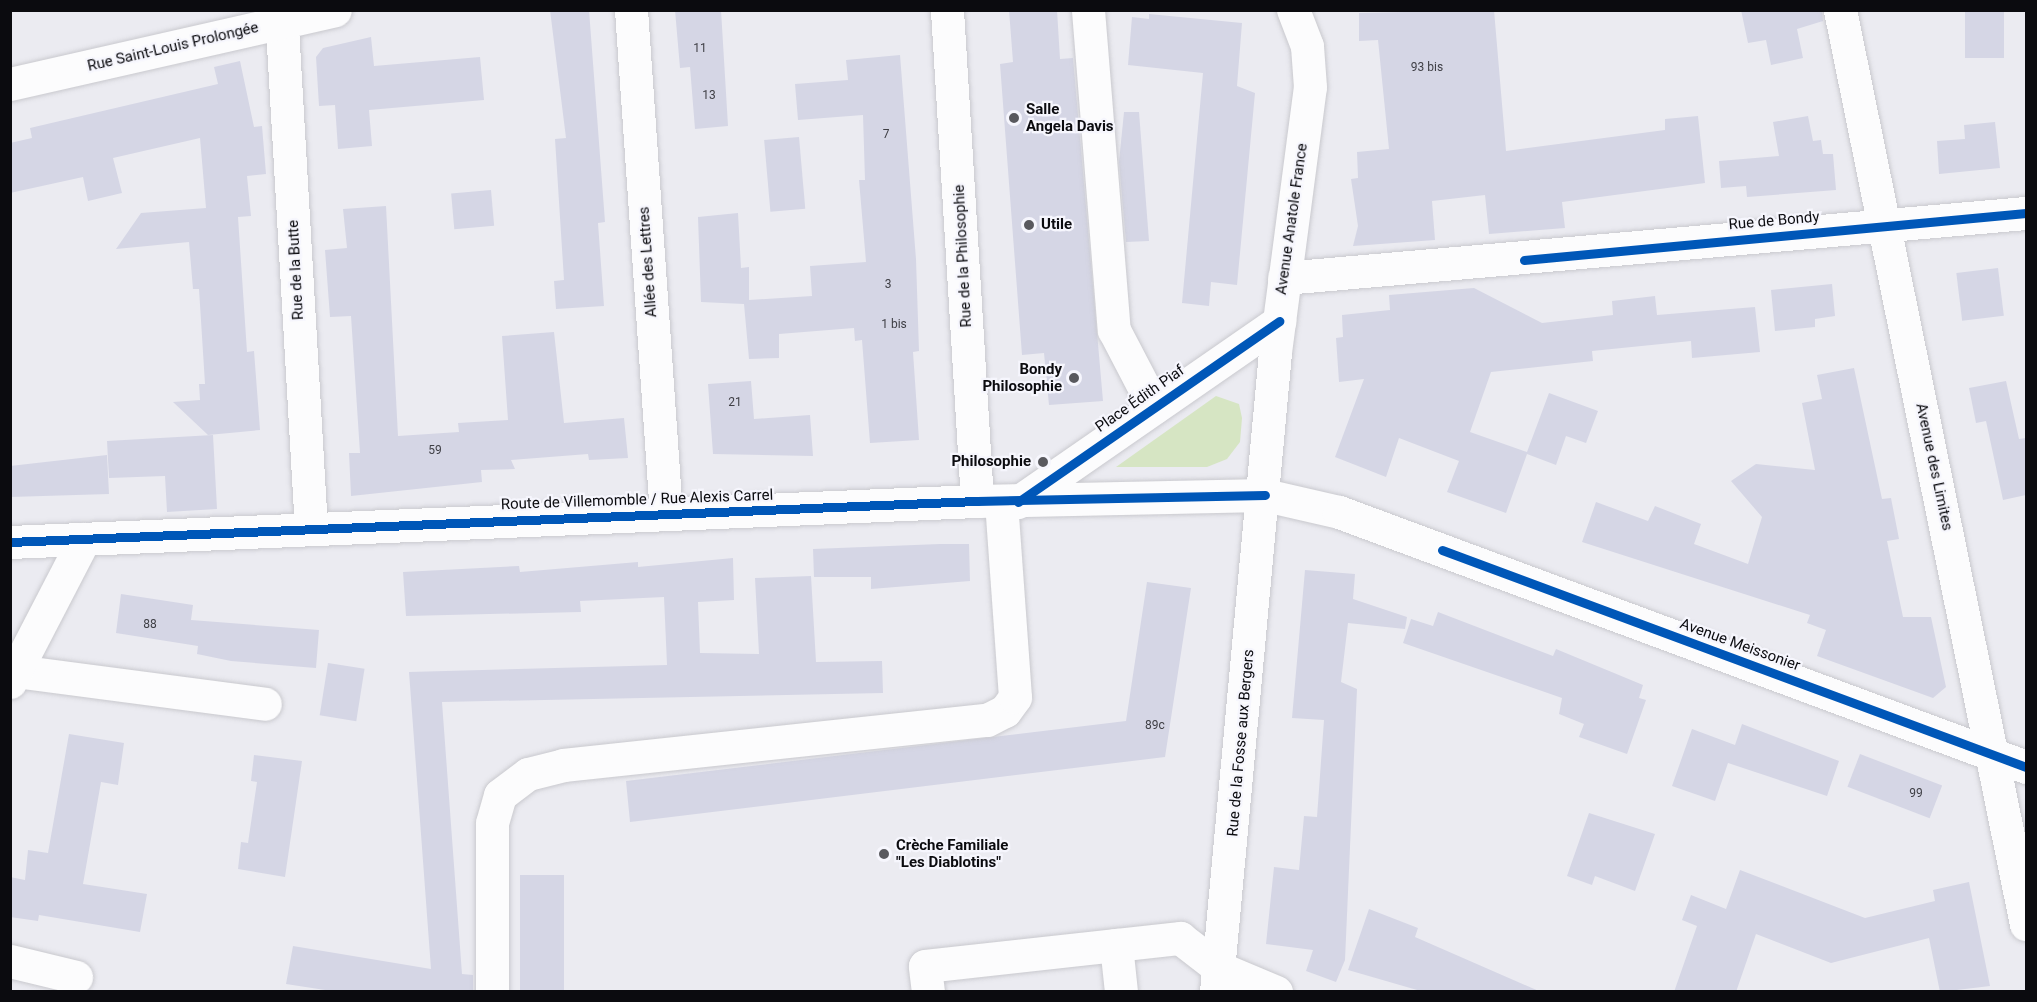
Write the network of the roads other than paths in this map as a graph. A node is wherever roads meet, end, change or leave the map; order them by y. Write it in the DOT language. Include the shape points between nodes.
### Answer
graph roads {
  1 [pos="335,10"];
  2 [pos="631,10"];
  3 [pos="947,10"];
  4 [pos="1088,10"];
  5 [pos="1293,10"];
  6 [pos="1321,10"];
  7 [pos="1840,10"];
  8 [pos="282,16"];
  9 [pos="10,84"];
  10 [pos="1310,87"];
  11 [pos="2026,213"];
  12 [pos="1883,225"];
  13 [pos="1284,278"];
  14 [pos="1279,321"];
  15 [pos="1154,407"];
  16 [pos="1265,495"];
  17 [pos="999,501"];
  18 [pos="666,514"];
  19 [pos="311,529"];
  20 [pos="84,539"];
  21 [pos="10,542"];
  22 [pos="13,677"];
  23 [pos="265,704"];
  24 [pos="1994,755"];
  25 [pos="2026,767"];
  26 [pos="2026,924"];
  27 [pos="1116,945"];
  28 [pos="10,961"];
  29 [pos="76,977"];
  30 [pos="1217,980"];
  31 [pos="492,992"];
  32 [pos="928,992"];
  33 [pos="1121,992"];
  34 [pos="1276,992"];
  1 -- 8 [label="street, Rue Saint-Louis Prolongée"];
  2 -- 18 [label="street, Allée des Lettres"];
  3 -- 17 [label="street, Rue de la Philosophie"];
  4 -- 15 [label="street" via="1114,330"];
  5 -- 10 [label="street, Avenue Anatole France" via="1307,46"];
  6 -- 10 [label="street, Avenue Anatole France"];
  7 -- 12 [label="street, Avenue des Limites"];
  8 -- 9 [label="street, Rue Saint-Louis Prolongée"];
  8 -- 19 [label="street, Rue de la Butte"];
  10 -- 13 [label="street, Avenue Anatole France"];
  11 -- 12 [label="street, Rue de Bondy"];
  12 -- 13 [label="street, Rue de Bondy"];
  12 -- 24 [label="street, Avenue des Limites"];
  13 -- 14 [label="street, Avenue Anatole France"];
  14 -- 15 [label="street, Place Édith Piaf"];
  14 -- 16 [label="street, Avenue Anatole France"];
  15 -- 17 [label="street, Place Édith Piaf"];
  16 -- 17 [label="street, Route de Villemomble / Rue Alexis Carrel"];
  16 -- 24 [label="street, Avenue Meissonier" via="1339,512"];
  16 -- 30 [label="street, Rue de la Fosse aux Bergers"];
  17 -- 18 [label="street, Route de Villemomble / Rue Alexis Carrel"];
  17 -- 31 [label="street, Rue de la Philosophie" via="1015,697 1005,711 987,720 563,765 528,774 500,795 492,823"];
  18 -- 19 [label="street, Route de Villemomble / Rue Alexis Carrel"];
  19 -- 20 [label="street, Route de Villemomble / Rue Alexis Carrel"];
  20 -- 21 [label="street, Route de Villemomble / Rue Alexis Carrel"];
  20 -- 22 [label="street"];
  22 -- 23 [label="street"];
  24 -- 25 [label="street, Avenue Meissonier"];
  24 -- 26 [label="street, Avenue des Limites"];
  27 -- 30 [label="street" via="1180,938"];
  27 -- 32 [label="street" via="925,966"];
  27 -- 33 [label="street"];
  28 -- 29 [label="street"];
  30 -- 34 [label="street"];
}
